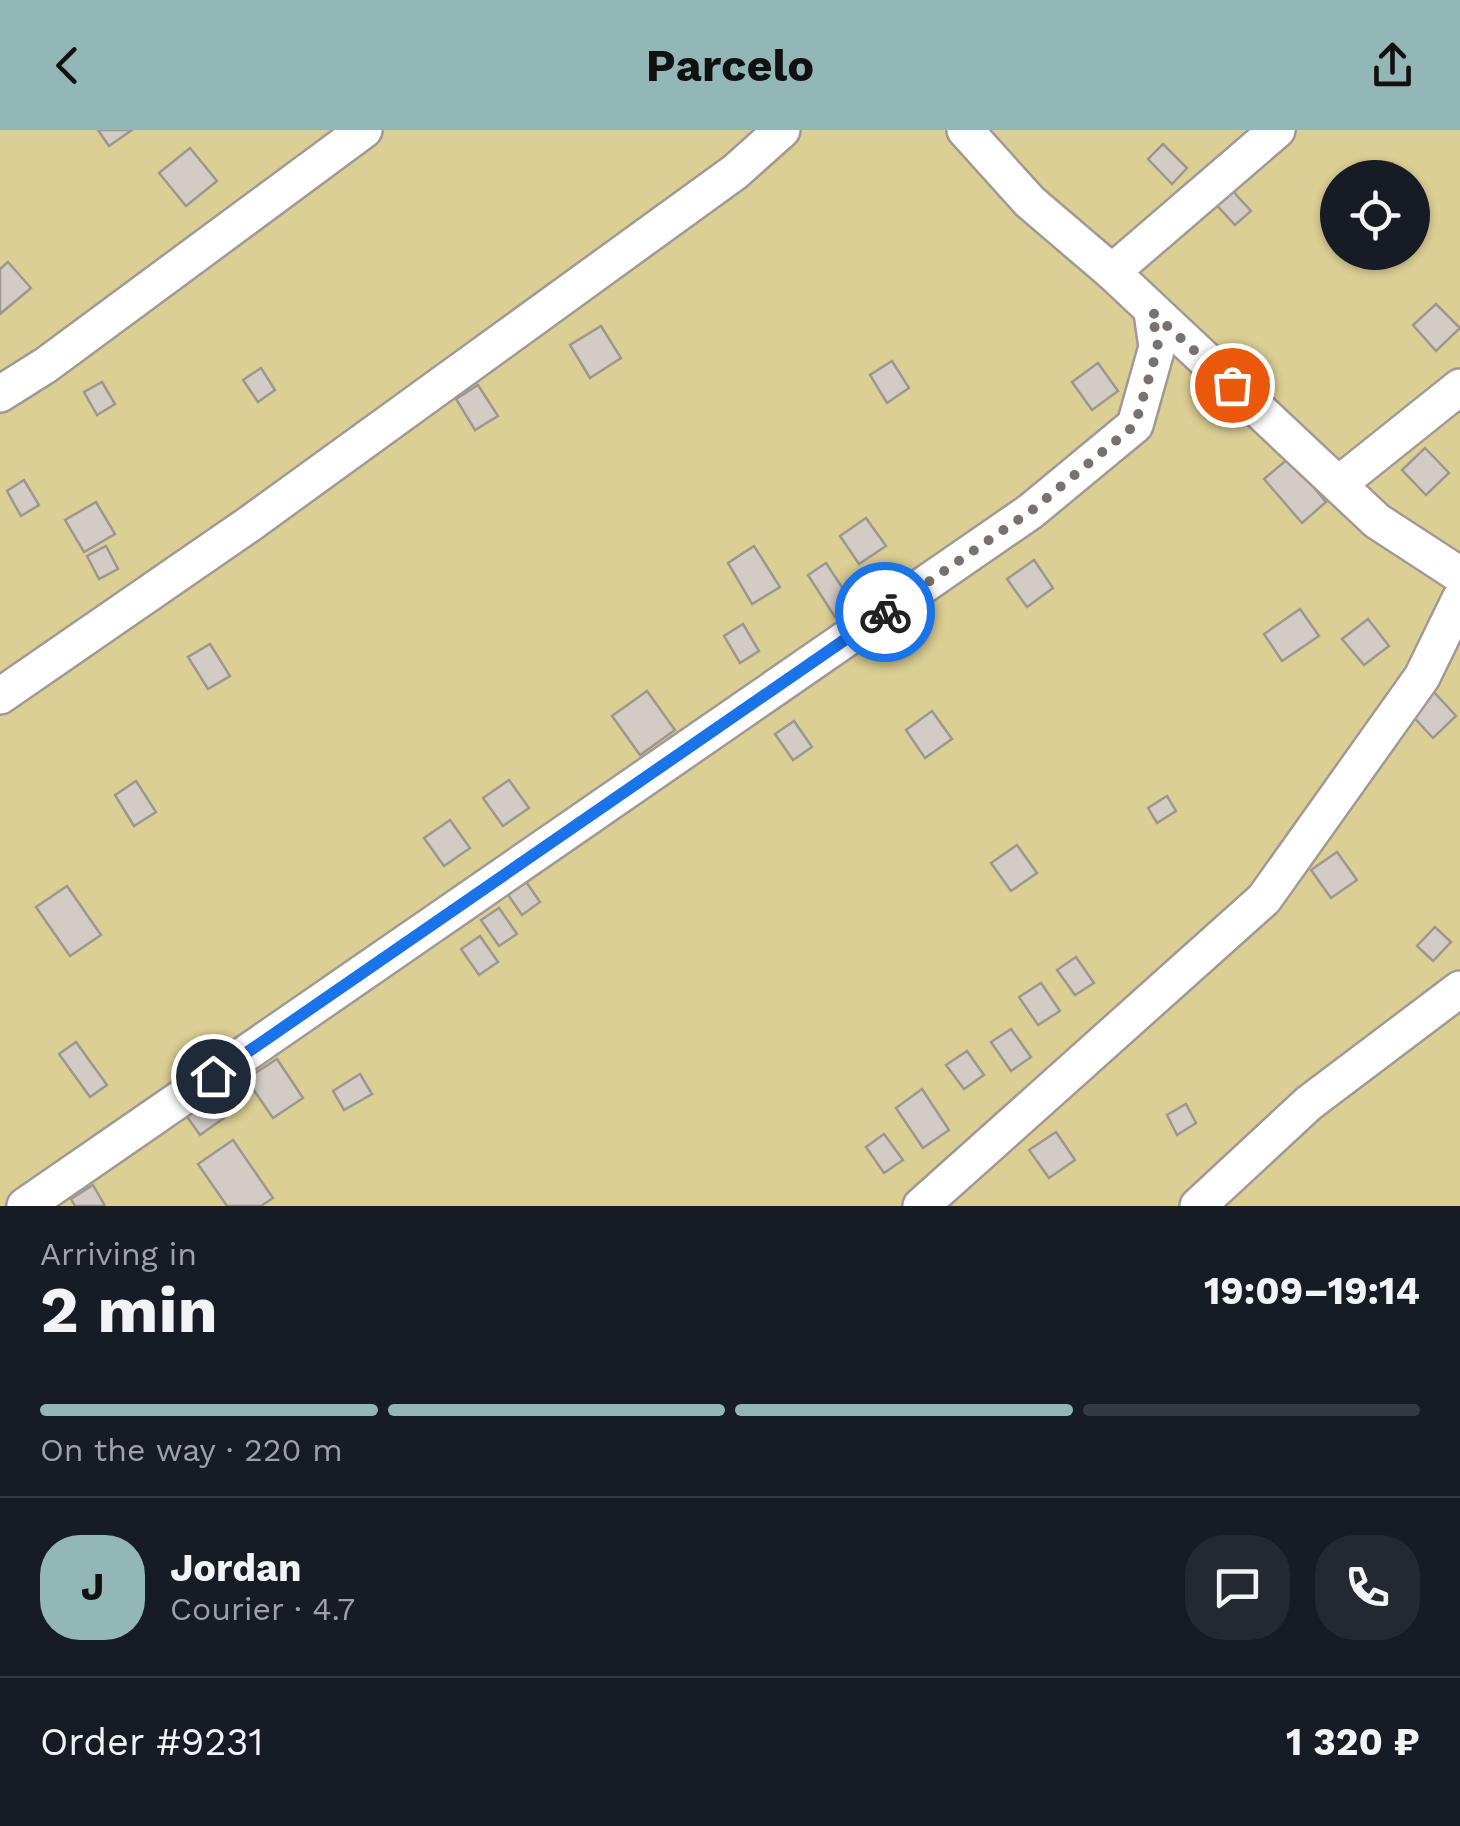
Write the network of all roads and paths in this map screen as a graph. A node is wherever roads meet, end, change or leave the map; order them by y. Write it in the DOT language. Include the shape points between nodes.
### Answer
graph roads {
  1 [pos="364,130"];
  2 [pos="782,130"];
  3 [pos="965,130"];
  4 [pos="1277,130"];
  5 [pos="1112,272"];
  6 [pos="1152,312"];
  7 [pos="1460,387"];
  8 [pos="0,394"];
  9 [pos="1340,483"];
  10 [pos="1460,575"];
  11 [pos="1460,599"];
  12 [pos="0,696"];
  13 [pos="1460,989"];
  14 [pos="25,1206"];
  15 [pos="921,1206"];
  16 [pos="1198,1206"];
  1 -- 8 [label="lane"];
  2 -- 12 [label="lane" via="735,172 248,525"];
  3 -- 5 [label="lane" via="1030,202"];
  4 -- 5 [label="lane"];
  5 -- 6 [label="lane"];
  6 -- 9 [label="lane"];
  6 -- 14 [label="lane" via="1158,347 1135,425 1031,511"];
  7 -- 9 [label="lane"];
  9 -- 10 [label="lane" via="1378,521"];
  11 -- 15 [label="lane" via="1422,677 1264,899"];
  13 -- 16 [label="lane" via="1309,1104"];
}
